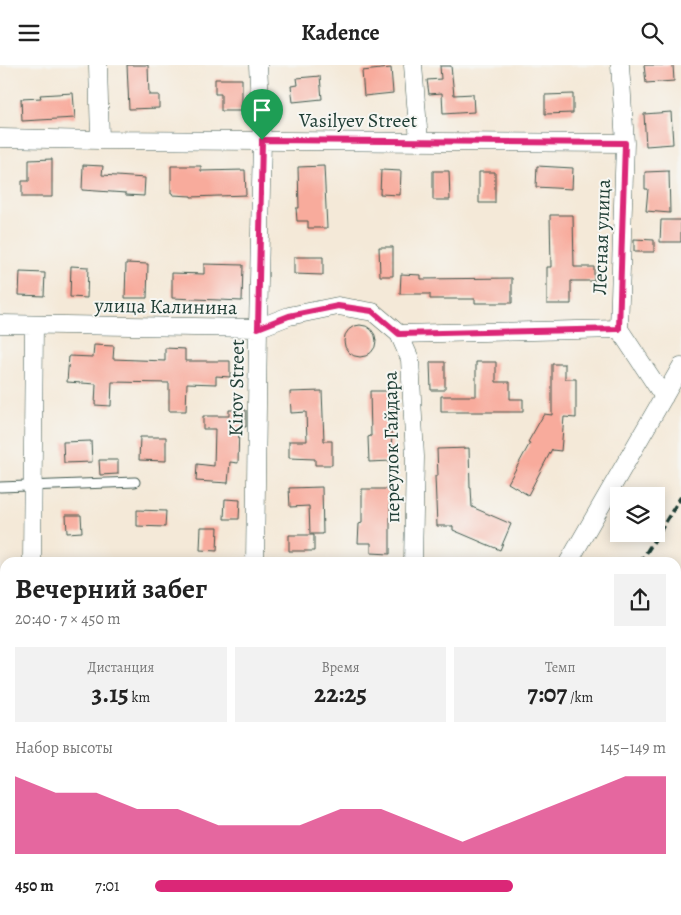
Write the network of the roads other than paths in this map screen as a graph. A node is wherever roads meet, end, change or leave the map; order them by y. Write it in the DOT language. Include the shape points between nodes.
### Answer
graph roads {
  1 [pos="98,65"];
  2 [pos="258,65"];
  3 [pos="414,65"];
  4 [pos="620,65"];
  5 [pos="0,138"];
  6 [pos="100,140"];
  7 [pos="262,140"];
  8 [pos="419,141"];
  9 [pos="625,143"];
  10 [pos="0,325"];
  11 [pos="34,325"];
  12 [pos="258,328"];
  13 [pos="619,329"];
  14 [pos="399,334"];
  15 [pos="681,367"];
  16 [pos="664,397"];
  17 [pos="135,482"];
  18 [pos="0,487"];
  19 [pos="33,487"];
  20 [pos="32,557"];
  21 [pos="255,557"];
  22 [pos="413,557"];
  23 [pos="571,557"];
  1 -- 6 [label="street"];
  2 -- 7 [label="street, Kirov Street"];
  3 -- 8 [label="street"];
  4 -- 9 [label="street, Лесная улица"];
  5 -- 6 [label="street, Vasilyev Street"];
  6 -- 7 [label="street, Vasilyev Street"];
  7 -- 8 [label="street, Vasilyev Street"];
  7 -- 12 [label="street, Kirov Street"];
  8 -- 9 [label="street, Vasilyev Street"];
  9 -- 13 [label="street, Лесная улица"];
  10 -- 11 [label="street, улица Калинина"];
  11 -- 12 [label="street, улица Калинина"];
  11 -- 19 [label="street"];
  12 -- 14 [label="street, улица Калинина" via="289,316 338,306 372,311"];
  12 -- 21 [label="street, Kirov Street"];
  13 -- 14 [label="street"];
  13 -- 16 [label="street"];
  14 -- 22 [label="street, переулок Гайдара" via="410,359 415,457"];
  15 -- 16 [label="street"];
  16 -- 23 [label="street"];
  17 -- 19 [label="lane"];
  18 -- 19 [label="lane"];
  19 -- 20 [label="street"];
}
